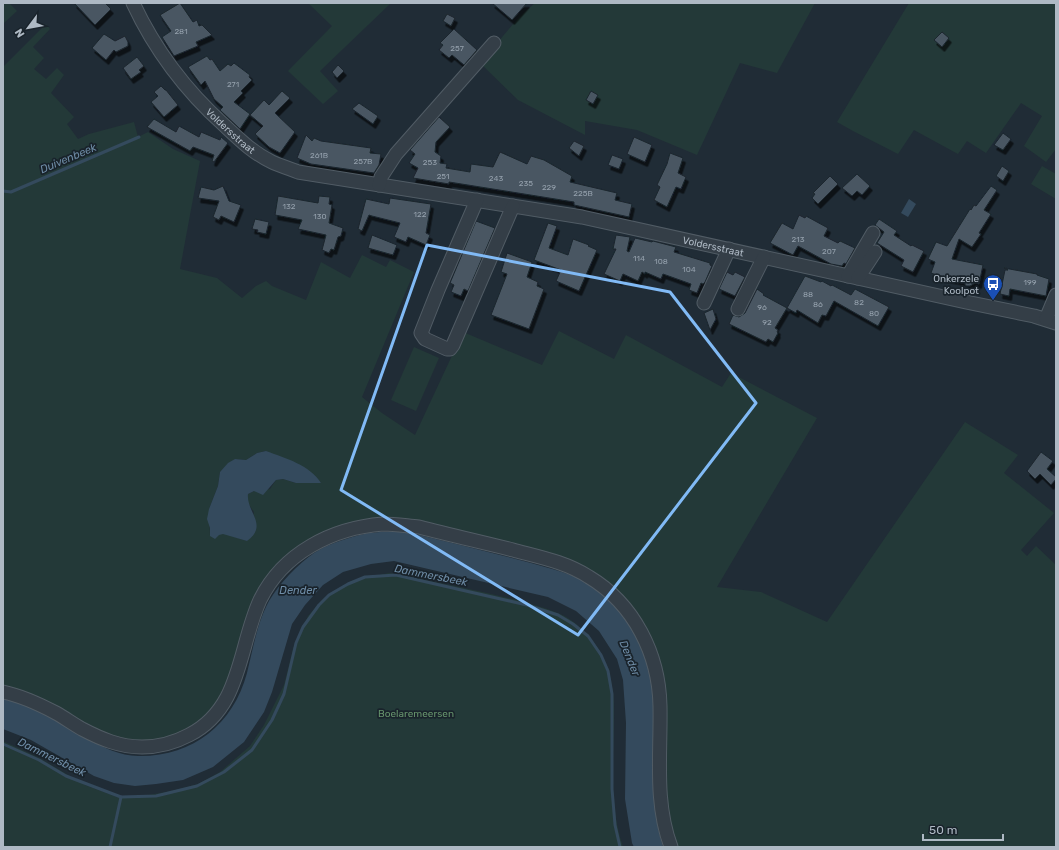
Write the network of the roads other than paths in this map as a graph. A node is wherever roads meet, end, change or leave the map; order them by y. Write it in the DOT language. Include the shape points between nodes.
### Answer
graph roads {
  1 [pos="133,3"];
  2 [pos="494,43"];
  3 [pos="379,185"];
  4 [pos="477,200"];
  5 [pos="513,206"];
  6 [pos="873,233"];
  7 [pos="725,249"];
  8 [pos="875,252"];
  9 [pos="764,257"];
  10 [pos="711,275"];
  11 [pos="853,277"];
  12 [pos="1056,295"];
  13 [pos="704,303"];
  14 [pos="738,309"];
  15 [pos="1051,321"];
  16 [pos="3,692"];
  17 [pos="671,847"];
  1 -- 3 [label="street, Voldersstraat" via="169,66 200,104 246,146 272,162 298,172"];
  2 -- 3 [label="street" via="396,154 381,177"];
  3 -- 4 [label="street, Voldersstraat"];
  4 -- 5 [label="street, Voldersstraat"];
  4 -- 5 [label="street" via="421,334 424,339 447,349 454,345"];
  5 -- 7 [label="street, Voldersstraat" via="582,217"];
  6 -- 11 [label="street"];
  7 -- 9 [label="street, Voldersstraat"];
  7 -- 10 [label="street"];
  7 -- 13 [label="street"];
  8 -- 11 [label="street"];
  9 -- 11 [label="street, Voldersstraat"];
  9 -- 14 [label="street"];
  11 -- 15 [label="street, Voldersstraat"];
  12 -- 15 [label="street, Voldersstraat"];
  16 -- 17 [label="street" via="58,713 82,729 113,743 143,747 160,746 178,740 209,722 228,696 261,600 271,582 298,553 340,532 360,527 396,524 419,527 557,562 589,576 630,613 645,638 658,677 660,796 662,817"];
}
